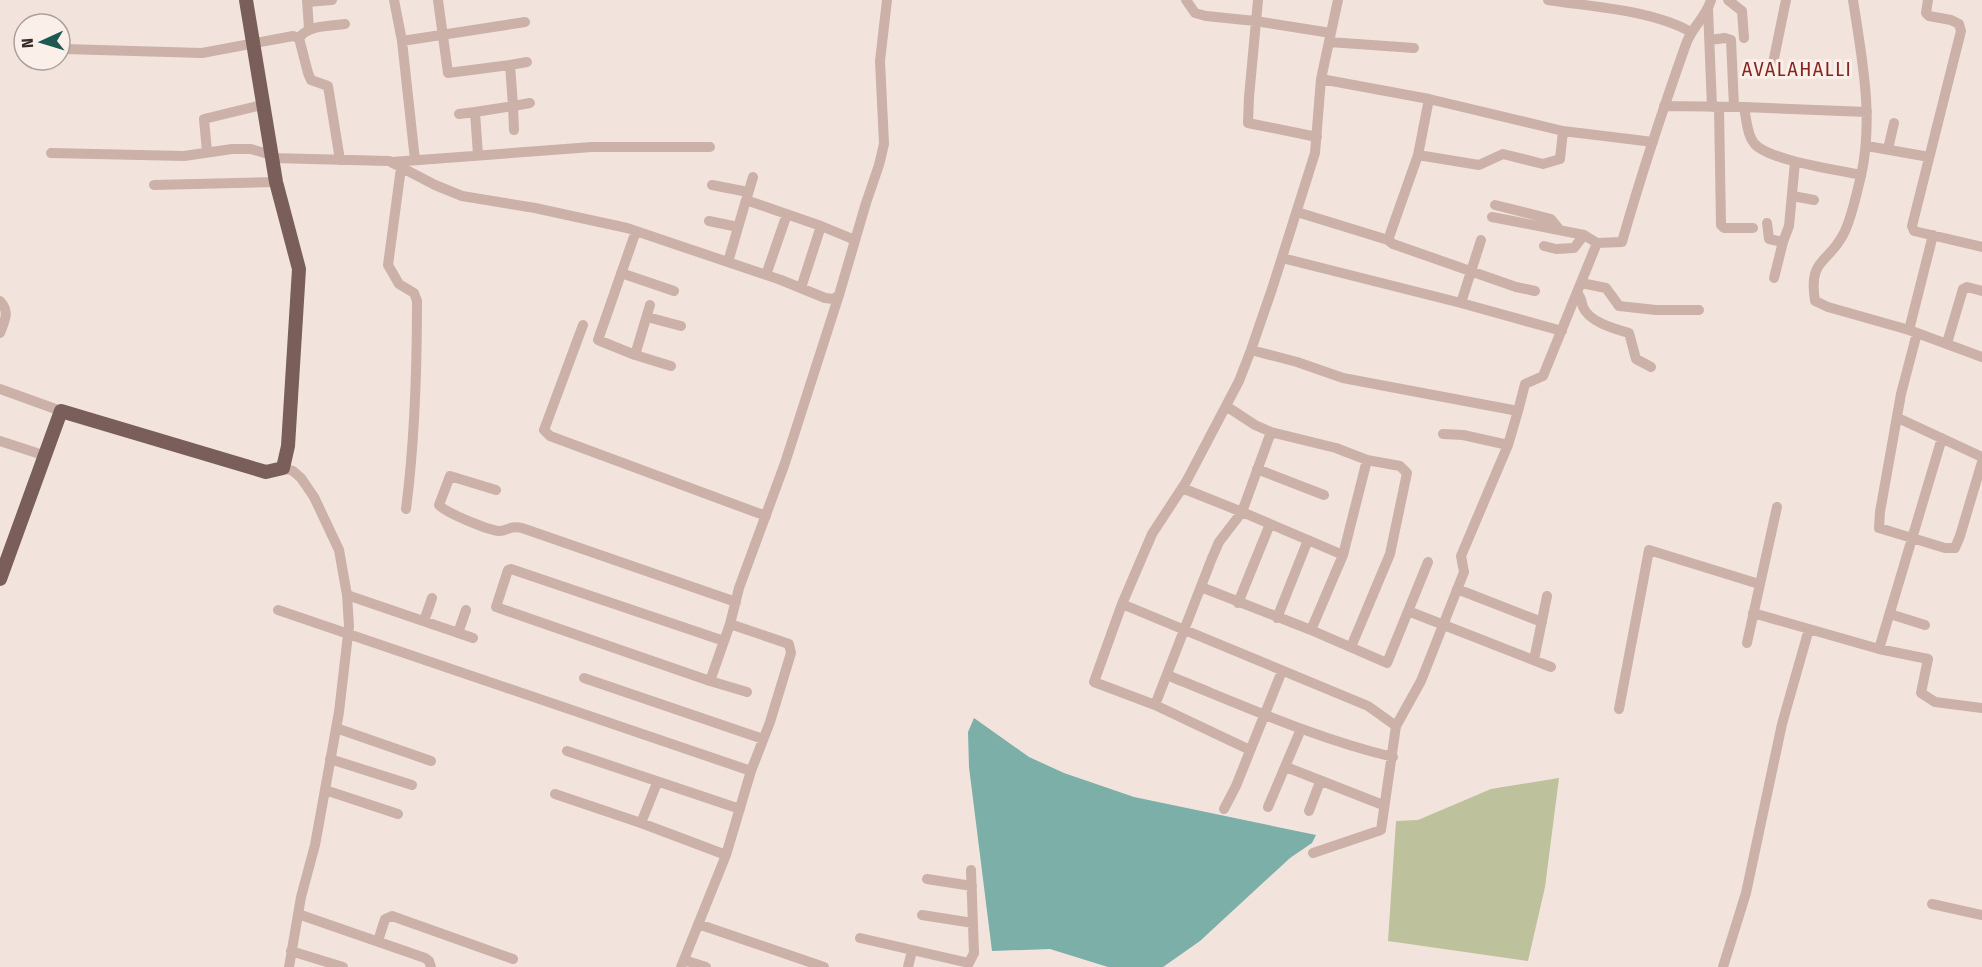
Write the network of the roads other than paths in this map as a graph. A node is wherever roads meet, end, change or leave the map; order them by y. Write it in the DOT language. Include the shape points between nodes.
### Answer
graph roads {
  1 [pos="246,0"];
  2 [pos="332,0"];
  3 [pos="394,0"];
  4 [pos="438,0"];
  5 [pos="887,0"];
  6 [pos="1186,0"];
  7 [pos="1258,0"];
  8 [pos="1338,0"];
  9 [pos="1548,0"];
  10 [pos="1728,0"];
  11 [pos="1786,0"];
  12 [pos="1853,0"];
  13 [pos="1928,0"];
  14 [pos="307,1"];
  15 [pos="1710,5"];
  16 [pos="1255,21"];
  17 [pos="525,22"];
  18 [pos="345,24"];
  19 [pos="309,29"];
  20 [pos="1691,32"];
  21 [pos="443,35"];
  22 [pos="1330,37"];
  23 [pos="299,38"];
  24 [pos="1744,38"];
  25 [pos="1710,40"];
  26 [pos="402,41"];
  27 [pos="252,44"];
  28 [pos="1414,48"];
  29 [pos="72,49"];
  30 [pos="527,62"];
  31 [pos="510,65"];
  32 [pos="1772,69"];
  33 [pos="1321,79"];
  34 [pos="1429,99"];
  35 [pos="530,103"];
  36 [pos="262,105"];
  37 [pos="513,106"];
  38 [pos="1664,106"];
  39 [pos="1715,107"];
  40 [pos="1739,107"];
  41 [pos="475,112"];
  42 [pos="1867,112"];
  43 [pos="459,114"];
  44 [pos="1894,123"];
  45 [pos="513,130"];
  46 [pos="1563,131"];
  47 [pos="1317,137"];
  48 [pos="1653,142"];
  49 [pos="1867,146"];
  50 [pos="710,147"];
  51 [pos="1888,149"];
  52 [pos="207,152"];
  53 [pos="51,153"];
  54 [pos="478,155"];
  55 [pos="1418,155"];
  56 [pos="271,157"];
  57 [pos="1929,157"];
  58 [pos="340,160"];
  59 [pos="415,160"];
  60 [pos="1795,162"];
  61 [pos="396,165"];
  62 [pos="1861,175"];
  63 [pos="753,177"];
  64 [pos="276,183"];
  65 [pos="154,185"];
  66 [pos="712,185"];
  67 [pos="747,196"];
  68 [pos="1792,196"];
  69 [pos="1814,200"];
  70 [pos="1495,205"];
  71 [pos="1297,212"];
  72 [pos="787,214"];
  73 [pos="1492,218"];
  74 [pos="708,221"];
  75 [pos="1767,223"];
  76 [pos="821,226"];
  77 [pos="738,228"];
  78 [pos="1753,228"];
  79 [pos="1559,229"];
  80 [pos="636,231"];
  81 [pos="1584,235"];
  82 [pos="1933,235"];
  83 [pos="855,240"];
  84 [pos="1388,240"];
  85 [pos="1481,240"];
  86 [pos="1782,242"];
  87 [pos="1597,243"];
  88 [pos="1545,246"];
  89 [pos="1982,247"];
  90 [pos="1282,258"];
  91 [pos="728,262"];
  92 [pos="1471,271"];
  93 [pos="621,273"];
  94 [pos="766,275"];
  95 [pos="1774,278"];
  96 [pos="801,288"];
  97 [pos="1579,288"];
  98 [pos="674,291"];
  99 [pos="1535,291"];
  100 [pos="1982,291"];
  101 [pos="839,296"];
  102 [pos="0,301"];
  103 [pos="1461,303"];
  104 [pos="650,305"];
  105 [pos="1699,310"];
  106 [pos="647,317"];
  107 [pos="681,326"];
  108 [pos="1562,331"];
  109 [pos="1913,332"];
  110 [pos="0,333"];
  111 [pos="598,340"];
  112 [pos="1947,343"];
  113 [pos="1251,350"];
  114 [pos="635,355"];
  115 [pos="1982,357"];
  116 [pos="671,366"];
  117 [pos="1651,367"];
  118 [pos="0,389"];
  119 [pos="1226,406"];
  120 [pos="61,411"];
  121 [pos="1518,411"];
  122 [pos="1898,418"];
  123 [pos="1271,432"];
  124 [pos="1443,434"];
  125 [pos="1942,438"];
  126 [pos="0,441"];
  127 [pos="1508,445"];
  128 [pos="45,456"];
  129 [pos="1982,457"];
  130 [pos="1367,460"];
  131 [pos="1982,462"];
  132 [pos="284,468"];
  133 [pos="1257,469"];
  134 [pos="1182,488"];
  135 [pos="496,490"];
  136 [pos="1324,495"];
  137 [pos="1777,507"];
  138 [pos="406,509"];
  139 [pos="1242,512"];
  140 [pos="766,516"];
  141 [pos="1270,524"];
  142 [pos="1912,538"];
  143 [pos="1308,540"];
  144 [pos="1343,555"];
  145 [pos="3,562"];
  146 [pos="1428,562"];
  147 [pos="0,579"];
  148 [pos="1759,584"];
  149 [pos="1201,588"];
  150 [pos="1457,589"];
  151 [pos="347,595"];
  152 [pos="1547,596"];
  153 [pos="432,598"];
  154 [pos="736,602"];
  155 [pos="1238,603"];
  156 [pos="1122,604"];
  157 [pos="278,610"];
  158 [pos="466,610"];
  159 [pos="1408,611"];
  160 [pos="1753,613"];
  161 [pos="1890,614"];
  162 [pos="1277,618"];
  163 [pos="424,621"];
  164 [pos="1542,622"];
  165 [pos="730,624"];
  166 [pos="1444,625"];
  167 [pos="1925,625"];
  168 [pos="1809,629"];
  169 [pos="1185,630"];
  170 [pos="1311,630"];
  171 [pos="458,633"];
  172 [pos="349,634"];
  173 [pos="473,638"];
  174 [pos="724,642"];
  175 [pos="1747,643"];
  176 [pos="1351,647"];
  177 [pos="1879,649"];
  178 [pos="1534,660"];
  179 [pos="1551,667"];
  180 [pos="1282,670"];
  181 [pos="1167,675"];
  182 [pos="584,678"];
  183 [pos="710,681"];
  184 [pos="747,692"];
  185 [pos="1155,705"];
  186 [pos="1982,708"];
  187 [pos="1619,709"];
  188 [pos="1264,714"];
  189 [pos="1396,726"];
  190 [pos="336,728"];
  191 [pos="1301,729"];
  192 [pos="763,739"];
  193 [pos="1250,750"];
  194 [pos="567,751"];
  195 [pos="1393,757"];
  196 [pos="330,759"];
  197 [pos="431,761"];
  198 [pos="1286,767"];
  199 [pos="751,771"];
  200 [pos="1320,782"];
  201 [pos="657,783"];
  202 [pos="412,785"];
  203 [pos="325,790"];
  204 [pos="555,794"];
  205 [pos="1383,805"];
  206 [pos="1268,807"];
  207 [pos="740,809"];
  208 [pos="1224,809"];
  209 [pos="1309,811"];
  210 [pos="398,814"];
  211 [pos="641,823"];
  212 [pos="1313,853"];
  213 [pos="726,855"];
  214 [pos="971,870"];
  215 [pos="927,879"];
  216 [pos="972,886"];
  217 [pos="1932,904"];
  218 [pos="298,914"];
  219 [pos="922,915"];
  220 [pos="1982,915"];
  221 [pos="973,923"];
  222 [pos="698,924"];
  223 [pos="860,938"];
  224 [pos="378,941"];
  225 [pos="291,951"];
  226 [pos="912,951"];
  227 [pos="513,959"];
  228 [pos="682,963"];
  229 [pos="289,967"];
  230 [pos="343,967"];
  231 [pos="430,967"];
  232 [pos="706,967"];
  233 [pos="824,967"];
  234 [pos="908,967"];
  235 [pos="1723,967"];
  1 -- 27 [label="main road"];
  2 -- 14 [label="street"];
  3 -- 26 [label="street"];
  4 -- 21 [label="street"];
  5 -- 83 [label="street" via="880,61 884,144"];
  6 -- 16 [label="street" via="1195,13"];
  7 -- 16 [label="street"];
  8 -- 22 [label="street"];
  9 -- 20 [label="street" via="1676,23"];
  10 -- 24 [label="street" via="1742,11"];
  11 -- 32 [label="street"];
  12 -- 42 [label="street"];
  13 -- 57 [label="street" via="1929,16 1951,20 1959,24 1961,31"];
  14 -- 19 [label="street"];
  15 -- 20 [label="street"];
  15 -- 25 [label="street"];
  16 -- 22 [label="street"];
  16 -- 47 [label="street" via="1248,123"];
  17 -- 21 [label="street"];
  18 -- 19 [label="street"];
  19 -- 23 [label="street"];
  20 -- 38 [label="street"];
  21 -- 26 [label="street"];
  21 -- 31 [label="street" via="448,73"];
  22 -- 28 [label="street"];
  22 -- 33 [label="street"];
  23 -- 27 [label="street"];
  23 -- 58 [label="street" via="311,80 328,86"];
  25 -- 39 [label="street"];
  25 -- 40 [label="street" via="1731,40"];
  26 -- 59 [label="street"];
  27 -- 29 [label="street" via="202,53"];
  27 -- 36 [label="main road"];
  30 -- 31 [label="street"];
  31 -- 37 [label="street"];
  33 -- 34 [label="street"];
  33 -- 47 [label="street"];
  34 -- 46 [label="street"];
  34 -- 55 [label="street"];
  35 -- 37 [label="street"];
  36 -- 52 [label="street" via="204,119"];
  36 -- 56 [label="main road"];
  37 -- 41 [label="street"];
  37 -- 45 [label="street"];
  38 -- 39 [label="street"];
  38 -- 48 [label="street"];
  39 -- 40 [label="street"];
  39 -- 78 [label="street" via="1721,225 1730,229"];
  40 -- 42 [label="street"];
  40 -- 60 [label="street" via="1759,148"];
  41 -- 43 [label="street"];
  41 -- 54 [label="street"];
  42 -- 49 [label="street"];
  44 -- 51 [label="street"];
  46 -- 48 [label="street"];
  46 -- 55 [label="street" via="1560,159 1543,164 1503,154 1479,165"];
  47 -- 71 [label="street"];
  48 -- 87 [label="street" via="1622,242"];
  49 -- 51 [label="street"];
  49 -- 62 [label="street"];
  50 -- 54 [label="street" via="592,147"];
  51 -- 57 [label="street"];
  52 -- 53 [label="street" via="184,156"];
  52 -- 56 [label="street" via="251,149"];
  54 -- 59 [label="street"];
  55 -- 84 [label="street"];
  56 -- 58 [label="street"];
  56 -- 64 [label="main road"];
  57 -- 82 [label="street" via="1912,226 1914,231"];
  58 -- 61 [label="street"];
  59 -- 61 [label="street"];
  60 -- 62 [label="street"];
  60 -- 68 [label="street"];
  61 -- 80 [label="street" via="462,196"];
  61 -- 138 [label="street" via="388,264 399,284 414,293 417,301 417,387"];
  62 -- 109 [label="street" via="1844,234 1815,270 1815,301"];
  63 -- 67 [label="street"];
  64 -- 65 [label="street"];
  64 -- 132 [label="main road" via="299,269"];
  66 -- 67 [label="street"];
  67 -- 72 [label="street"];
  67 -- 77 [label="street"];
  68 -- 69 [label="street"];
  68 -- 86 [label="street" via="1789,226"];
  70 -- 79 [label="street" via="1551,219"];
  71 -- 84 [label="street"];
  71 -- 90 [label="street"];
  72 -- 76 [label="street"];
  72 -- 94 [label="street"];
  73 -- 79 [label="street"];
  74 -- 77 [label="street"];
  75 -- 86 [label="street" via="1768,239"];
  76 -- 83 [label="street"];
  76 -- 96 [label="street"];
  77 -- 91 [label="street"];
  79 -- 81 [label="street"];
  80 -- 91 [label="street"];
  80 -- 93 [label="street"];
  81 -- 87 [label="street"];
  81 -- 88 [label="street" via="1574,248"];
  82 -- 89 [label="street"];
  82 -- 109 [label="street"];
  83 -- 101 [label="street"];
  84 -- 92 [label="street"];
  85 -- 92 [label="street"];
  86 -- 95 [label="street"];
  87 -- 97 [label="street"];
  90 -- 103 [label="street"];
  90 -- 113 [label="street"];
  91 -- 94 [label="street"];
  92 -- 99 [label="street"];
  92 -- 103 [label="street"];
  93 -- 98 [label="street"];
  93 -- 111 [label="street"];
  94 -- 96 [label="street"];
  96 -- 101 [label="street" via="825,298"];
  97 -- 105 [label="street" via="1606,288 1619,306"];
  97 -- 108 [label="street"];
  97 -- 117 [label="street" via="1583,308 1601,325 1629,333 1636,359"];
  100 -- 112 [label="street" via="1963,289"];
  101 -- 140 [label="street"];
  102 -- 110 [label="street" via="7,316"];
  103 -- 108 [label="street"];
  104 -- 106 [label="street"];
  106 -- 107 [label="street"];
  106 -- 114 [label="street"];
  108 -- 121 [label="street" via="1543,376 1525,384"];
  109 -- 112 [label="street"];
  109 -- 122 [label="street"];
  111 -- 114 [label="street"];
  111 -- 140 [label="street" via="581,329 544,430 550,436"];
  112 -- 115 [label="street"];
  113 -- 119 [label="street"];
  113 -- 121 [label="street" via="1343,378"];
  114 -- 116 [label="street"];
  118 -- 120 [label="street"];
  119 -- 123 [label="street"];
  119 -- 134 [label="street"];
  120 -- 128 [label="main road"];
  120 -- 132 [label="main road" via="266,472"];
  121 -- 127 [label="street"];
  122 -- 125 [label="street"];
  122 -- 142 [label="street" via="1879,528"];
  123 -- 130 [label="street"];
  123 -- 133 [label="street"];
  124 -- 127 [label="street"];
  125 -- 129 [label="street"];
  125 -- 142 [label="street"];
  126 -- 128 [label="street"];
  127 -- 150 [label="street" via="1461,556 1464,572"];
  128 -- 145 [label="main road"];
  130 -- 144 [label="street"];
  130 -- 176 [label="street" via="1400,466 1407,473 1390,554"];
  131 -- 142 [label="street" via="1955,548"];
  132 -- 151 [label="street" via="301,478 314,497 339,550"];
  133 -- 136 [label="street"];
  133 -- 139 [label="street"];
  134 -- 139 [label="street"];
  134 -- 156 [label="street" via="1152,534"];
  135 -- 154 [label="street" via="450,476 439,505 450,514 501,531 514,526 522,528"];
  137 -- 148 [label="street"];
  139 -- 141 [label="street"];
  139 -- 149 [label="street" via="1219,542"];
  140 -- 154 [label="street"];
  141 -- 143 [label="street"];
  141 -- 155 [label="street"];
  142 -- 161 [label="street"];
  143 -- 144 [label="street"];
  143 -- 162 [label="street"];
  144 -- 170 [label="street"];
  145 -- 147 [label="main road"];
  146 -- 159 [label="street"];
  148 -- 160 [label="street"];
  148 -- 187 [label="street" via="1649,550"];
  149 -- 155 [label="street"];
  149 -- 169 [label="street"];
  150 -- 164 [label="street"];
  150 -- 166 [label="street"];
  151 -- 163 [label="street"];
  151 -- 172 [label="street"];
  152 -- 164 [label="street"];
  153 -- 163 [label="street"];
  154 -- 165 [label="street"];
  155 -- 162 [label="street"];
  156 -- 169 [label="street"];
  156 -- 185 [label="street" via="1094,682"];
  157 -- 172 [label="street"];
  158 -- 171 [label="street"];
  159 -- 166 [label="street"];
  159 -- 176 [label="street" via="1387,663"];
  160 -- 168 [label="street"];
  160 -- 175 [label="street"];
  161 -- 167 [label="street"];
  161 -- 177 [label="street"];
  162 -- 170 [label="street"];
  163 -- 171 [label="street"];
  164 -- 178 [label="street"];
  165 -- 174 [label="street"];
  165 -- 192 [label="street" via="789,644 791,653"];
  166 -- 178 [label="street"];
  166 -- 189 [label="street" via="1421,681"];
  168 -- 177 [label="street"];
  168 -- 235 [label="street" via="1782,724 1746,892"];
  169 -- 180 [label="street"];
  169 -- 181 [label="street"];
  170 -- 176 [label="street"];
  171 -- 173 [label="street"];
  172 -- 190 [label="street"];
  172 -- 199 [label="street"];
  174 -- 183 [label="street"];
  174 -- 183 [label="street" via="508,570 496,609"];
  177 -- 186 [label="street" via="1928,659 1921,693 1935,702"];
  178 -- 179 [label="street"];
  180 -- 188 [label="street"];
  180 -- 189 [label="street" via="1368,706"];
  181 -- 185 [label="street"];
  181 -- 188 [label="street"];
  182 -- 192 [label="street"];
  183 -- 184 [label="street"];
  185 -- 193 [label="street"];
  188 -- 191 [label="street"];
  188 -- 193 [label="street"];
  189 -- 195 [label="street"];
  190 -- 196 [label="street"];
  190 -- 197 [label="street"];
  191 -- 195 [label="street"];
  191 -- 198 [label="street"];
  192 -- 199 [label="street"];
  193 -- 208 [label="street"];
  194 -- 201 [label="street"];
  195 -- 205 [label="street"];
  196 -- 202 [label="street"];
  196 -- 203 [label="street"];
  198 -- 200 [label="street"];
  198 -- 206 [label="street"];
  199 -- 207 [label="street"];
  200 -- 205 [label="street"];
  200 -- 209 [label="street"];
  201 -- 207 [label="street"];
  201 -- 211 [label="street"];
  203 -- 210 [label="street"];
  203 -- 218 [label="street"];
  204 -- 211 [label="street"];
  205 -- 212 [label="street" via="1381,830"];
  207 -- 213 [label="street"];
  211 -- 213 [label="street"];
  213 -- 222 [label="street"];
  214 -- 216 [label="street"];
  215 -- 216 [label="street"];
  216 -- 221 [label="street"];
  217 -- 220 [label="street"];
  218 -- 224 [label="street"];
  218 -- 225 [label="street"];
  219 -- 221 [label="street"];
  221 -- 226 [label="street" via="974,953 969,963"];
  222 -- 228 [label="street"];
  222 -- 233 [label="street"];
  223 -- 226 [label="street"];
  224 -- 227 [label="street" via="385,919 392,916"];
  224 -- 231 [label="street" via="425,957"];
  225 -- 229 [label="street"];
  225 -- 230 [label="street"];
  226 -- 234 [label="street"];
  228 -- 232 [label="street"];
}
